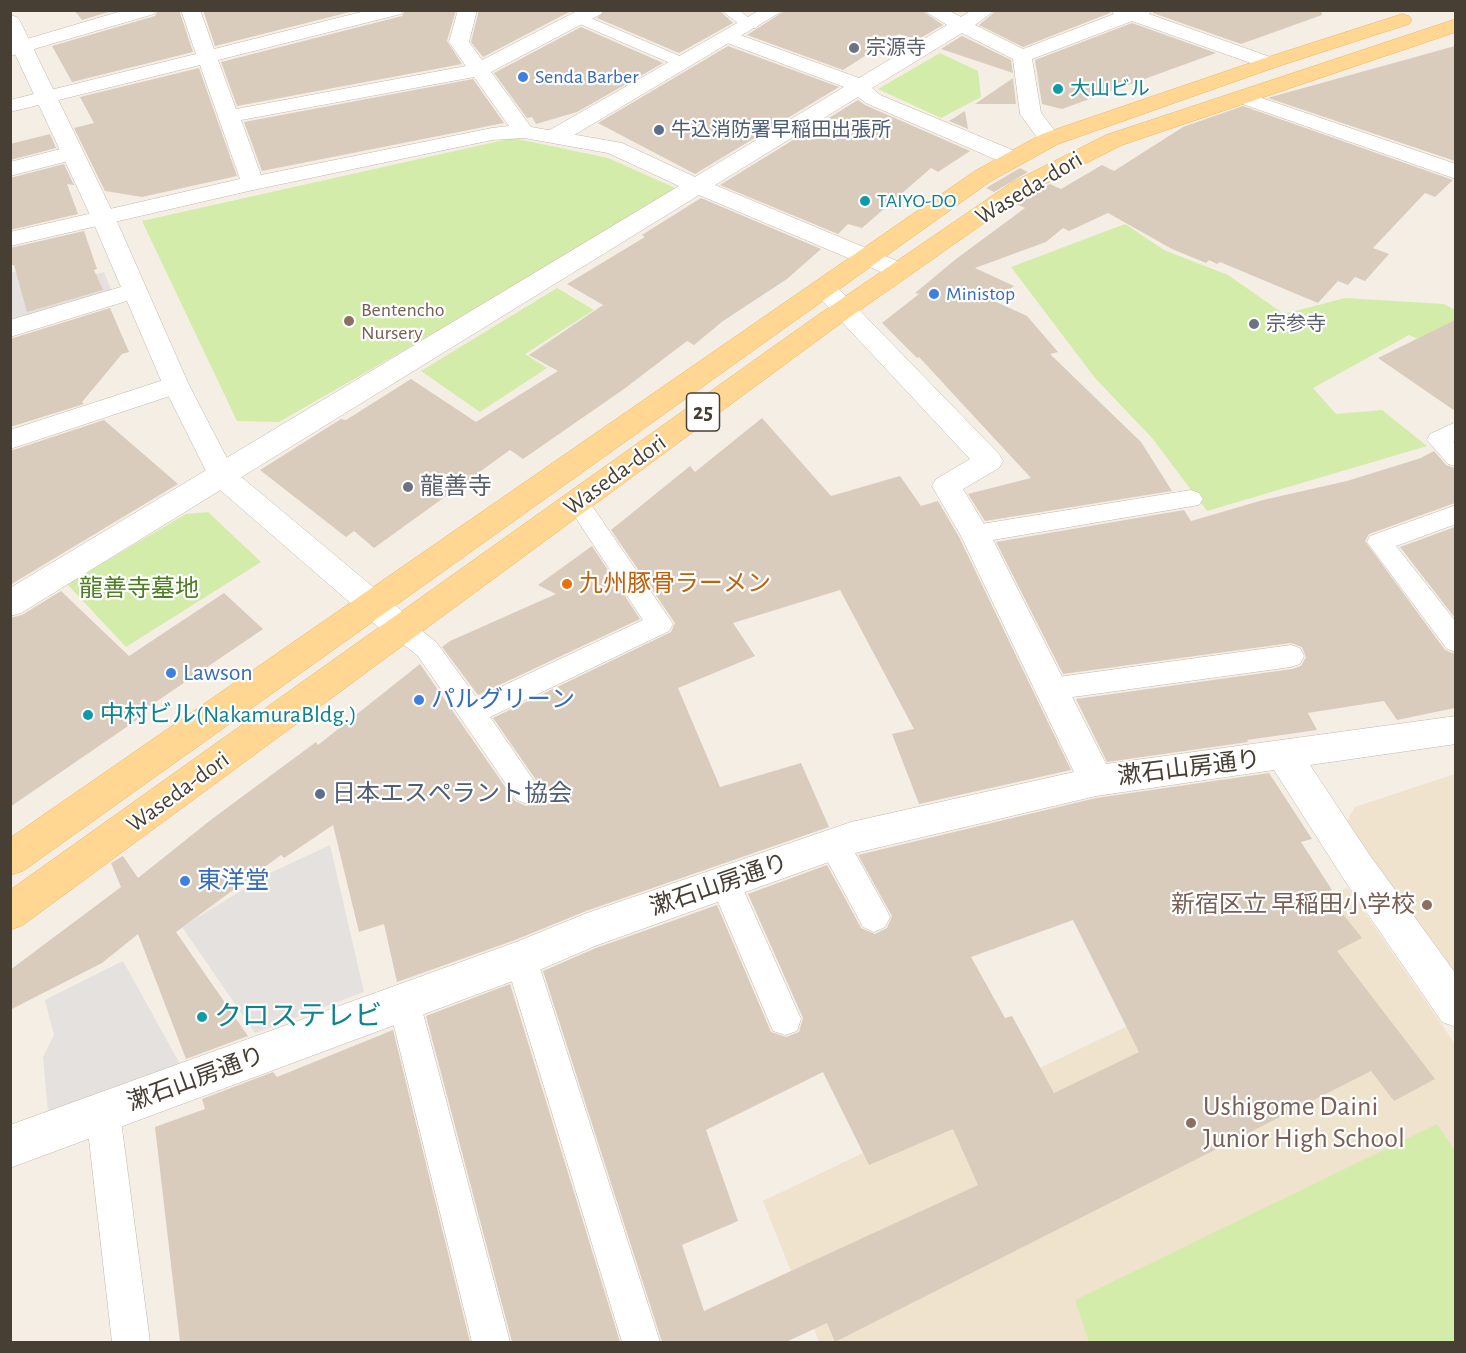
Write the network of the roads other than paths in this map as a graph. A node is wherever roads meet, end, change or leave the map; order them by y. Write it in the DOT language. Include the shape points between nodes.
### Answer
graph roads {
  1 [pos="147,10"];
  2 [pos="190,10"];
  3 [pos="394,10"];
  4 [pos="468,10"];
  5 [pos="728,10"];
  6 [pos="775,10"];
  7 [pos="932,10"];
  8 [pos="986,10"];
  9 [pos="1432,10"];
  10 [pos="1131,12"];
  11 [pos="586,14"];
  12 [pos="10,21"];
  13 [pos="750,25"];
  14 [pos="1455,25"];
  15 [pos="963,26"];
  16 [pos="729,37"];
  17 [pos="16,48"];
  18 [pos="1022,56"];
  19 [pos="206,58"];
  20 [pos="682,63"];
  21 [pos="1269,63"];
  22 [pos="479,70"];
  23 [pos="859,88"];
  24 [pos="45,97"];
  25 [pos="1244,98"];
  26 [pos="10,106"];
  27 [pos="230,116"];
  28 [pos="525,132"];
  29 [pos="556,136"];
  30 [pos="1050,139"];
  31 [pos="72,153"];
  32 [pos="1014,159"];
  33 [pos="10,169"];
  34 [pos="1455,172"];
  35 [pos="253,183"];
  36 [pos="699,187"];
  37 [pos="103,217"];
  38 [pos="10,239"];
  39 [pos="868,256"];
  40 [pos="900,271"];
  41 [pos="824,288"];
  42 [pos="134,291"];
  43 [pos="844,310"];
  44 [pos="10,329"];
  45 [pos="176,385"];
  46 [pos="1455,430"];
  47 [pos="10,440"];
  48 [pos="1455,458"];
  49 [pos="222,476"];
  50 [pos="1191,499"];
  51 [pos="578,503"];
  52 [pos="1455,514"];
  53 [pos="975,534"];
  54 [pos="10,604"];
  55 [pos="373,605"];
  56 [pos="403,630"];
  57 [pos="1455,642"];
  58 [pos="1291,656"];
  59 [pos="1051,689"];
  60 [pos="473,712"];
  61 [pos="1455,730"];
  62 [pos="1284,756"];
  63 [pos="1096,781"];
  64 [pos="527,790"];
  65 [pos="834,844"];
  66 [pos="10,859"];
  67 [pos="725,883"];
  68 [pos="10,912"];
  69 [pos="874,917"];
  70 [pos="521,959"];
  71 [pos="404,1002"];
  72 [pos="1455,1008"];
  73 [pos="785,1018"];
  74 [pos="103,1113"];
  75 [pos="10,1147"];
  76 [pos="131,1342"];
  77 [pos="491,1342"];
  78 [pos="640,1342"];
  1 -- 17 [label="street"];
  2 -- 19 [label="street"];
  3 -- 19 [label="street"];
  4 -- 22 [label="street" via="459,42"];
  5 -- 13 [label="lane"];
  6 -- 13 [label="street"];
  7 -- 15 [label="street"];
  8 -- 15 [label="street"];
  9 -- 21 [label="main road, Waseda-dori / 25"];
  10 -- 18 [label="street"];
  10 -- 21 [label="street"];
  11 -- 20 [label="lane"];
  11 -- 22 [label="street"];
  12 -- 17 [label="street"];
  13 -- 16 [label="street"];
  14 -- 25 [label="main road, Waseda-dori / 25"];
  15 -- 18 [label="street"];
  15 -- 23 [label="street"];
  16 -- 20 [label="street"];
  16 -- 23 [label="street" via="848,80"];
  17 -- 24 [label="street"];
  18 -- 30 [label="street" via="1031,114"];
  19 -- 24 [label="street"];
  19 -- 27 [label="street"];
  20 -- 29 [label="street"];
  21 -- 30 [label="main road, Waseda-dori / 25"];
  22 -- 27 [label="street"];
  22 -- 28 [label="street"];
  23 -- 32 [label="street" via="873,99"];
  23 -- 36 [label="street"];
  24 -- 26 [label="street"];
  24 -- 31 [label="street"];
  25 -- 34 [label="street"];
  25 -- 40 [label="main road, Waseda-dori / 25" via="1114,140 1051,171 1019,188"];
  27 -- 35 [label="street"];
  28 -- 29 [label="street"];
  28 -- 35 [label="street" via="492,134"];
  29 -- 36 [label="street" via="614,148"];
  30 -- 32 [label="main road, Waseda-dori / 25"];
  31 -- 33 [label="street"];
  31 -- 37 [label="street"];
  32 -- 39 [label="main road, Waseda-dori / 25"];
  35 -- 37 [label="street"];
  36 -- 39 [label="street"];
  36 -- 49 [label="street"];
  37 -- 38 [label="street"];
  37 -- 42 [label="street"];
  39 -- 40 [label="street"];
  39 -- 41 [label="main road, Waseda-dori / 25"];
  40 -- 43 [label="main road, Waseda-dori / 25"];
  41 -- 43 [label="street"];
  41 -- 55 [label="main road, Waseda-dori / 25"];
  42 -- 44 [label="street"];
  42 -- 45 [label="street"];
  43 -- 51 [label="main road, Waseda-dori / 25"];
  43 -- 53 [label="street" via="989,461 946,486"];
  45 -- 47 [label="street"];
  45 -- 49 [label="street"];
  46 -- 48 [label="lane" via="1438,440"];
  49 -- 54 [label="street"];
  49 -- 55 [label="street"];
  50 -- 53 [label="lane"];
  51 -- 56 [label="main road, Waseda-dori / 25"];
  51 -- 60 [label="lane" via="660,624"];
  52 -- 57 [label="lane" via="1379,542"];
  53 -- 59 [label="street"];
  55 -- 56 [label="street"];
  55 -- 66 [label="main road, Waseda-dori / 25"];
  56 -- 60 [label="lane" via="427,649"];
  56 -- 68 [label="main road, Waseda-dori / 25"];
  58 -- 59 [label="lane"];
  59 -- 63 [label="street"];
  60 -- 64 [label="lane"];
  61 -- 62 [label="street, 漱石山房通り"];
  62 -- 63 [label="street, 漱石山房通り"];
  62 -- 72 [label="street"];
  63 -- 65 [label="street, 漱石山房通り"];
  65 -- 67 [label="street, 漱石山房通り"];
  65 -- 69 [label="lane"];
  67 -- 70 [label="street, 漱石山房通り" via="587,931"];
  67 -- 73 [label="lane"];
  70 -- 71 [label="street, 漱石山房通り"];
  70 -- 78 [label="lane"];
  71 -- 74 [label="street, 漱石山房通り"];
  71 -- 77 [label="lane"];
  74 -- 75 [label="street, 漱石山房通り"];
  74 -- 76 [label="lane"];
}
